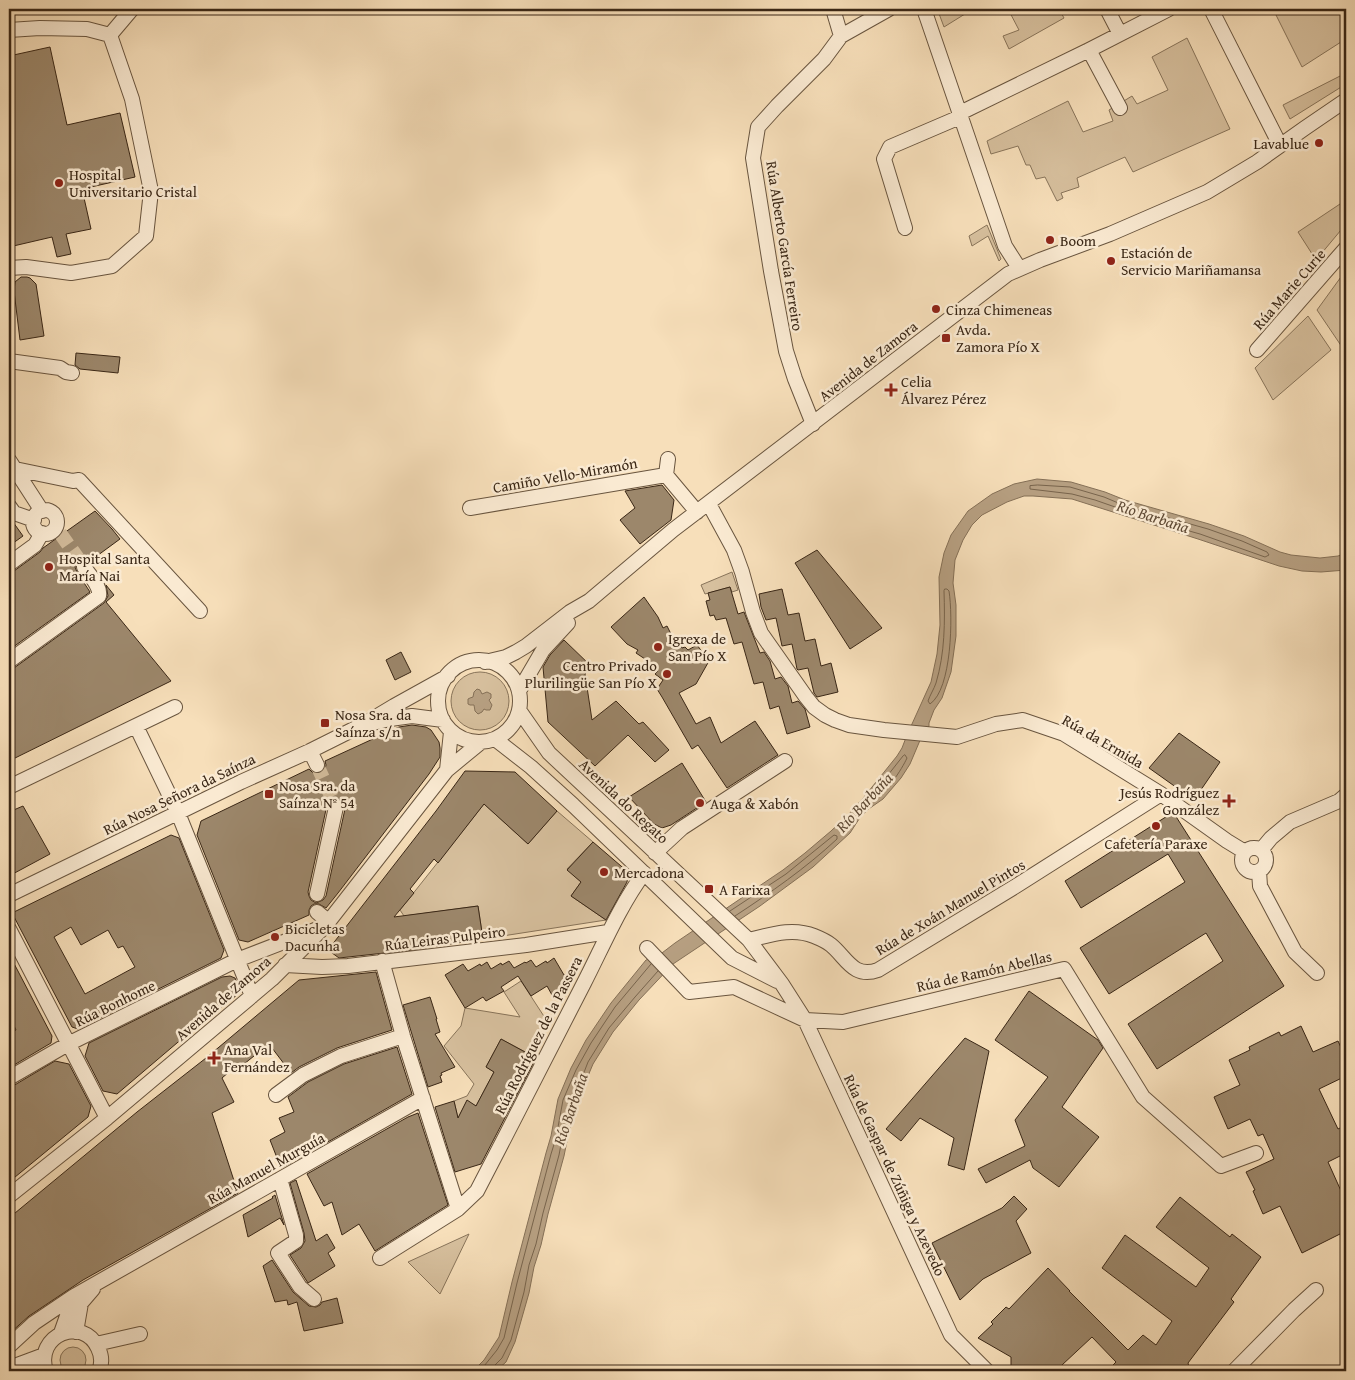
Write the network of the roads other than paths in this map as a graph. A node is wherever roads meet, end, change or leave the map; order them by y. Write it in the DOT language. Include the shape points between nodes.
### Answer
graph roads {
  1 [pos="132,9"];
  2 [pos="833,9"];
  3 [pos="889,9"];
  4 [pos="924,9"];
  5 [pos="1106,9"];
  6 [pos="1169,9"];
  7 [pos="1211,9"];
  8 [pos="9,30"];
  9 [pos="110,34"];
  10 [pos="1120,34"];
  11 [pos="842,36"];
  12 [pos="1089,50"];
  13 [pos="1346,100"];
  14 [pos="1120,108"];
  15 [pos="960,115"];
  16 [pos="1280,145"];
  17 [pos="905,228"];
  18 [pos="1346,248"];
  19 [pos="9,268"];
  20 [pos="1019,268"];
  21 [pos="1257,350"];
  22 [pos="9,361"];
  23 [pos="72,373"];
  24 [pos="813,424"];
  25 [pos="668,459"];
  26 [pos="13,471"];
  27 [pos="666,475"];
  28 [pos="709,504"];
  29 [pos="9,506"];
  30 [pos="470,508"];
  31 [pos="697,512"];
  32 [pos="38,516"];
  33 [pos="42,533"];
  34 [pos="9,564"];
  35 [pos="84,568"];
  36 [pos="589,601"];
  37 [pos="200,611"];
  38 [pos="9,661"];
  39 [pos="485,662"];
  40 [pos="448,676"];
  41 [pos="519,691"];
  42 [pos="175,707"];
  43 [pos="519,710"];
  44 [pos="443,720"];
  45 [pos="364,724"];
  46 [pos="136,726"];
  47 [pos="452,732"];
  48 [pos="495,739"];
  49 [pos="480,742"];
  50 [pos="310,751"];
  51 [pos="785,761"];
  52 [pos="317,765"];
  53 [pos="447,770"];
  54 [pos="9,788"];
  55 [pos="1161,794"];
  56 [pos="1346,795"];
  57 [pos="336,807"];
  58 [pos="178,812"];
  59 [pos="1261,850"];
  60 [pos="1245,852"];
  61 [pos="655,853"];
  62 [pos="1259,871"];
  63 [pos="644,873"];
  64 [pos="317,894"];
  65 [pos="9,895"];
  66 [pos="317,912"];
  67 [pos="328,923"];
  68 [pos="9,929"];
  69 [pos="608,932"];
  70 [pos="749,940"];
  71 [pos="650,951"];
  72 [pos="237,960"];
  73 [pos="382,961"];
  74 [pos="285,965"];
  75 [pos="1317,973"];
  76 [pos="782,984"];
  77 [pos="252,996"];
  78 [pos="805,1020"];
  79 [pos="403,1036"];
  80 [pos="68,1044"];
  81 [pos="9,1078"];
  82 [pos="276,1095"];
  83 [pos="423,1098"];
  84 [pos="106,1118"];
  85 [pos="1256,1153"];
  86 [pos="280,1179"];
  87 [pos="9,1196"];
  88 [pos="458,1210"];
  89 [pos="380,1258"];
  90 [pos="124,1266"];
  91 [pos="1316,1290"];
  92 [pos="74,1296"];
  93 [pos="314,1299"];
  94 [pos="76,1332"];
  95 [pos="61,1334"];
  96 [pos="140,1334"];
  97 [pos="96,1344"];
  98 [pos="9,1346"];
  99 [pos="44,1354"];
  100 [pos="9,1368"];
  101 [pos="46,1371"];
  102 [pos="99,1371"];
  103 [pos="987,1371"];
  104 [pos="1234,1371"];
  1 -- 9 [label="street"];
  2 -- 11 [label="street"];
  3 -- 11 [label="street, Rúa Alberto García Ferreiro"];
  4 -- 15 [label="street"];
  5 -- 10 [label="street"];
  6 -- 10 [label="street"];
  7 -- 16 [label="street"];
  8 -- 9 [label="street" via="87,29"];
  9 -- 19 [label="street" via="132,99 151,190 146,236 112,266 71,273"];
  10 -- 12 [label="street"];
  11 -- 24 [label="street, Rúa Alberto García Ferreiro" via="758,127 753,158 786,351"];
  12 -- 14 [label="street"];
  12 -- 15 [label="street"];
  13 -- 16 [label="street, Avenida de Zamora"];
  15 -- 17 [label="street" via="890,147 884,159"];
  15 -- 20 [label="street" via="1005,246"];
  16 -- 20 [label="street, Avenida de Zamora" via="1243,172 1207,192 1110,234"];
  18 -- 21 [label="street, Rúa Marie Curie"];
  20 -- 24 [label="street, Avenida de Zamora"];
  22 -- 23 [label="street" via="60,368"];
  24 -- 28 [label="street, Avenida de Zamora"];
  25 -- 27 [label="street"];
  26 -- 32 [label="street"];
  26 -- 37 [label="street" via="79,480"];
  27 -- 30 [label="street, Camiño Vello-Miramón"];
  27 -- 31 [label="street"];
  28 -- 31 [label="street, Avenida de Zamora"];
  28 -- 55 [label="street, Rúa da Ermida" via="734,550 761,633 806,697 824,714 849,725 957,736 1023,720 1064,734"];
  29 -- 32 [label="street" via="14,513"];
  31 -- 36 [label="street, Avenida de Zamora"];
  32 -- 33 [label="street" via="35,528"];
  32 -- 33 [label="street" via="48,511 57,522 58,530"];
  33 -- 34 [label="street" via="35,545"];
  35 -- 38 [label="street" via="97,585 99,596"];
  36 -- 39 [label="street, Avenida de Zamora" via="516,652"];
  36 -- 41 [label="street, Avenida de Zamora" via="543,650"];
  39 -- 40 [label="street" via="465,663"];
  39 -- 41 [label="street" via="504,668 514,678"];
  40 -- 44 [label="street" via="439,694"];
  40 -- 45 [label="street"];
  41 -- 43 [label="street"];
  42 -- 46 [label="street"];
  43 -- 48 [label="street" via="513,724"];
  43 -- 61 [label="street, Avenida do Regato" via="549,753"];
  44 -- 45 [label="street" via="405,717"];
  44 -- 47 [label="street"];
  45 -- 50 [label="street, Rúa Nosa Señora da Saínza"];
  46 -- 54 [label="street"];
  46 -- 58 [label="street"];
  47 -- 49 [label="street" via="468,741"];
  47 -- 53 [label="street"];
  48 -- 49 [label="street"];
  48 -- 63 [label="street" via="531,767"];
  49 -- 53 [label="street, Avenida de Zamora"];
  50 -- 52 [label="street"];
  50 -- 58 [label="street, Rúa Nosa Señora da Saínza"];
  51 -- 61 [label="street" via="682,828"];
  53 -- 67 [label="street, Avenida de Zamora"];
  55 -- 60 [label="street, Rúa da Ermida"];
  55 -- 70 [label="street, Rúa de Xoán Manuel Pintos" via="878,970 866,972 854,968 830,945 814,936 782,932"];
  56 -- 59 [label="street" via="1290,822"];
  57 -- 64 [label="street"];
  58 -- 65 [label="street, Rúa Nosa Señora da Saínza"];
  58 -- 72 [label="street"];
  59 -- 60 [label="street" via="1252,848"];
  59 -- 62 [label="street" via="1266,861"];
  60 -- 62 [label="street" via="1242,858 1244,866 1251,872"];
  61 -- 70 [label="street, Avenida do Regato"];
  62 -- 75 [label="street" via="1260,886 1295,952"];
  63 -- 69 [label="street, Rúa Rodríguez de la Passera"];
  63 -- 76 [label="street" via="732,958"];
  66 -- 67 [label="street"];
  67 -- 72 [label="street, Rúa Bonhome"];
  67 -- 74 [label="street, Avenida de Zamora"];
  68 -- 80 [label="street"];
  69 -- 73 [label="street, Rúa Leiras Pulpeiro"];
  69 -- 88 [label="street, Rúa Rodríguez de la Passera" via="477,1191"];
  70 -- 76 [label="street, Avenida do Regato"];
  71 -- 78 [label="street, Rúa de Ramón Abellas" via="689,992 734,987"];
  72 -- 77 [label="street"];
  72 -- 80 [label="street, Rúa Bonhome"];
  73 -- 74 [label="street, Rúa Leiras Pulpeiro" via="334,967"];
  73 -- 79 [label="street"];
  74 -- 77 [label="street, Avenida de Zamora"];
  76 -- 78 [label="street, Rúa de Gaspar de Zúñiga y Azevedo"];
  77 -- 84 [label="street, Avenida de Zamora"];
  78 -- 85 [label="street, Rúa de Ramón Abellas" via="843,1022 1064,969 1143,1097 1220,1166"];
  78 -- 103 [label="street, Rúa de Gaspar de Zúñiga y Azevedo" via="951,1335"];
  79 -- 82 [label="street" via="341,1056 303,1075"];
  79 -- 83 [label="street"];
  80 -- 81 [label="street, Rúa Bonhome"];
  80 -- 84 [label="street"];
  83 -- 86 [label="street, Rúa Manuel Murguía"];
  83 -- 88 [label="street"];
  84 -- 87 [label="street, Avenida de Zamora"];
  86 -- 90 [label="street, Rúa Manuel Murguía"];
  86 -- 93 [label="street" via="296,1242 278,1253 300,1287"];
  88 -- 89 [label="street, Rúa Rodríguez de la Passera"];
  90 -- 92 [label="street, Rúa Manuel Murguía"];
  90 -- 94 [label="street, Rúa Manuel Murguía" via="92,1290 81,1303"];
  91 -- 104 [label="street"];
  92 -- 95 [label="street"];
  92 -- 98 [label="street, Rúa Manuel Murguía" via="34,1323"];
  94 -- 95 [label="street"];
  94 -- 97 [label="street" via="91,1338"];
  95 -- 99 [label="street" via="47,1346"];
  96 -- 97 [label="street"];
  97 -- 102 [label="street" via="101,1358"];
  99 -- 100 [label="street"];
  99 -- 101 [label="street"];
}
